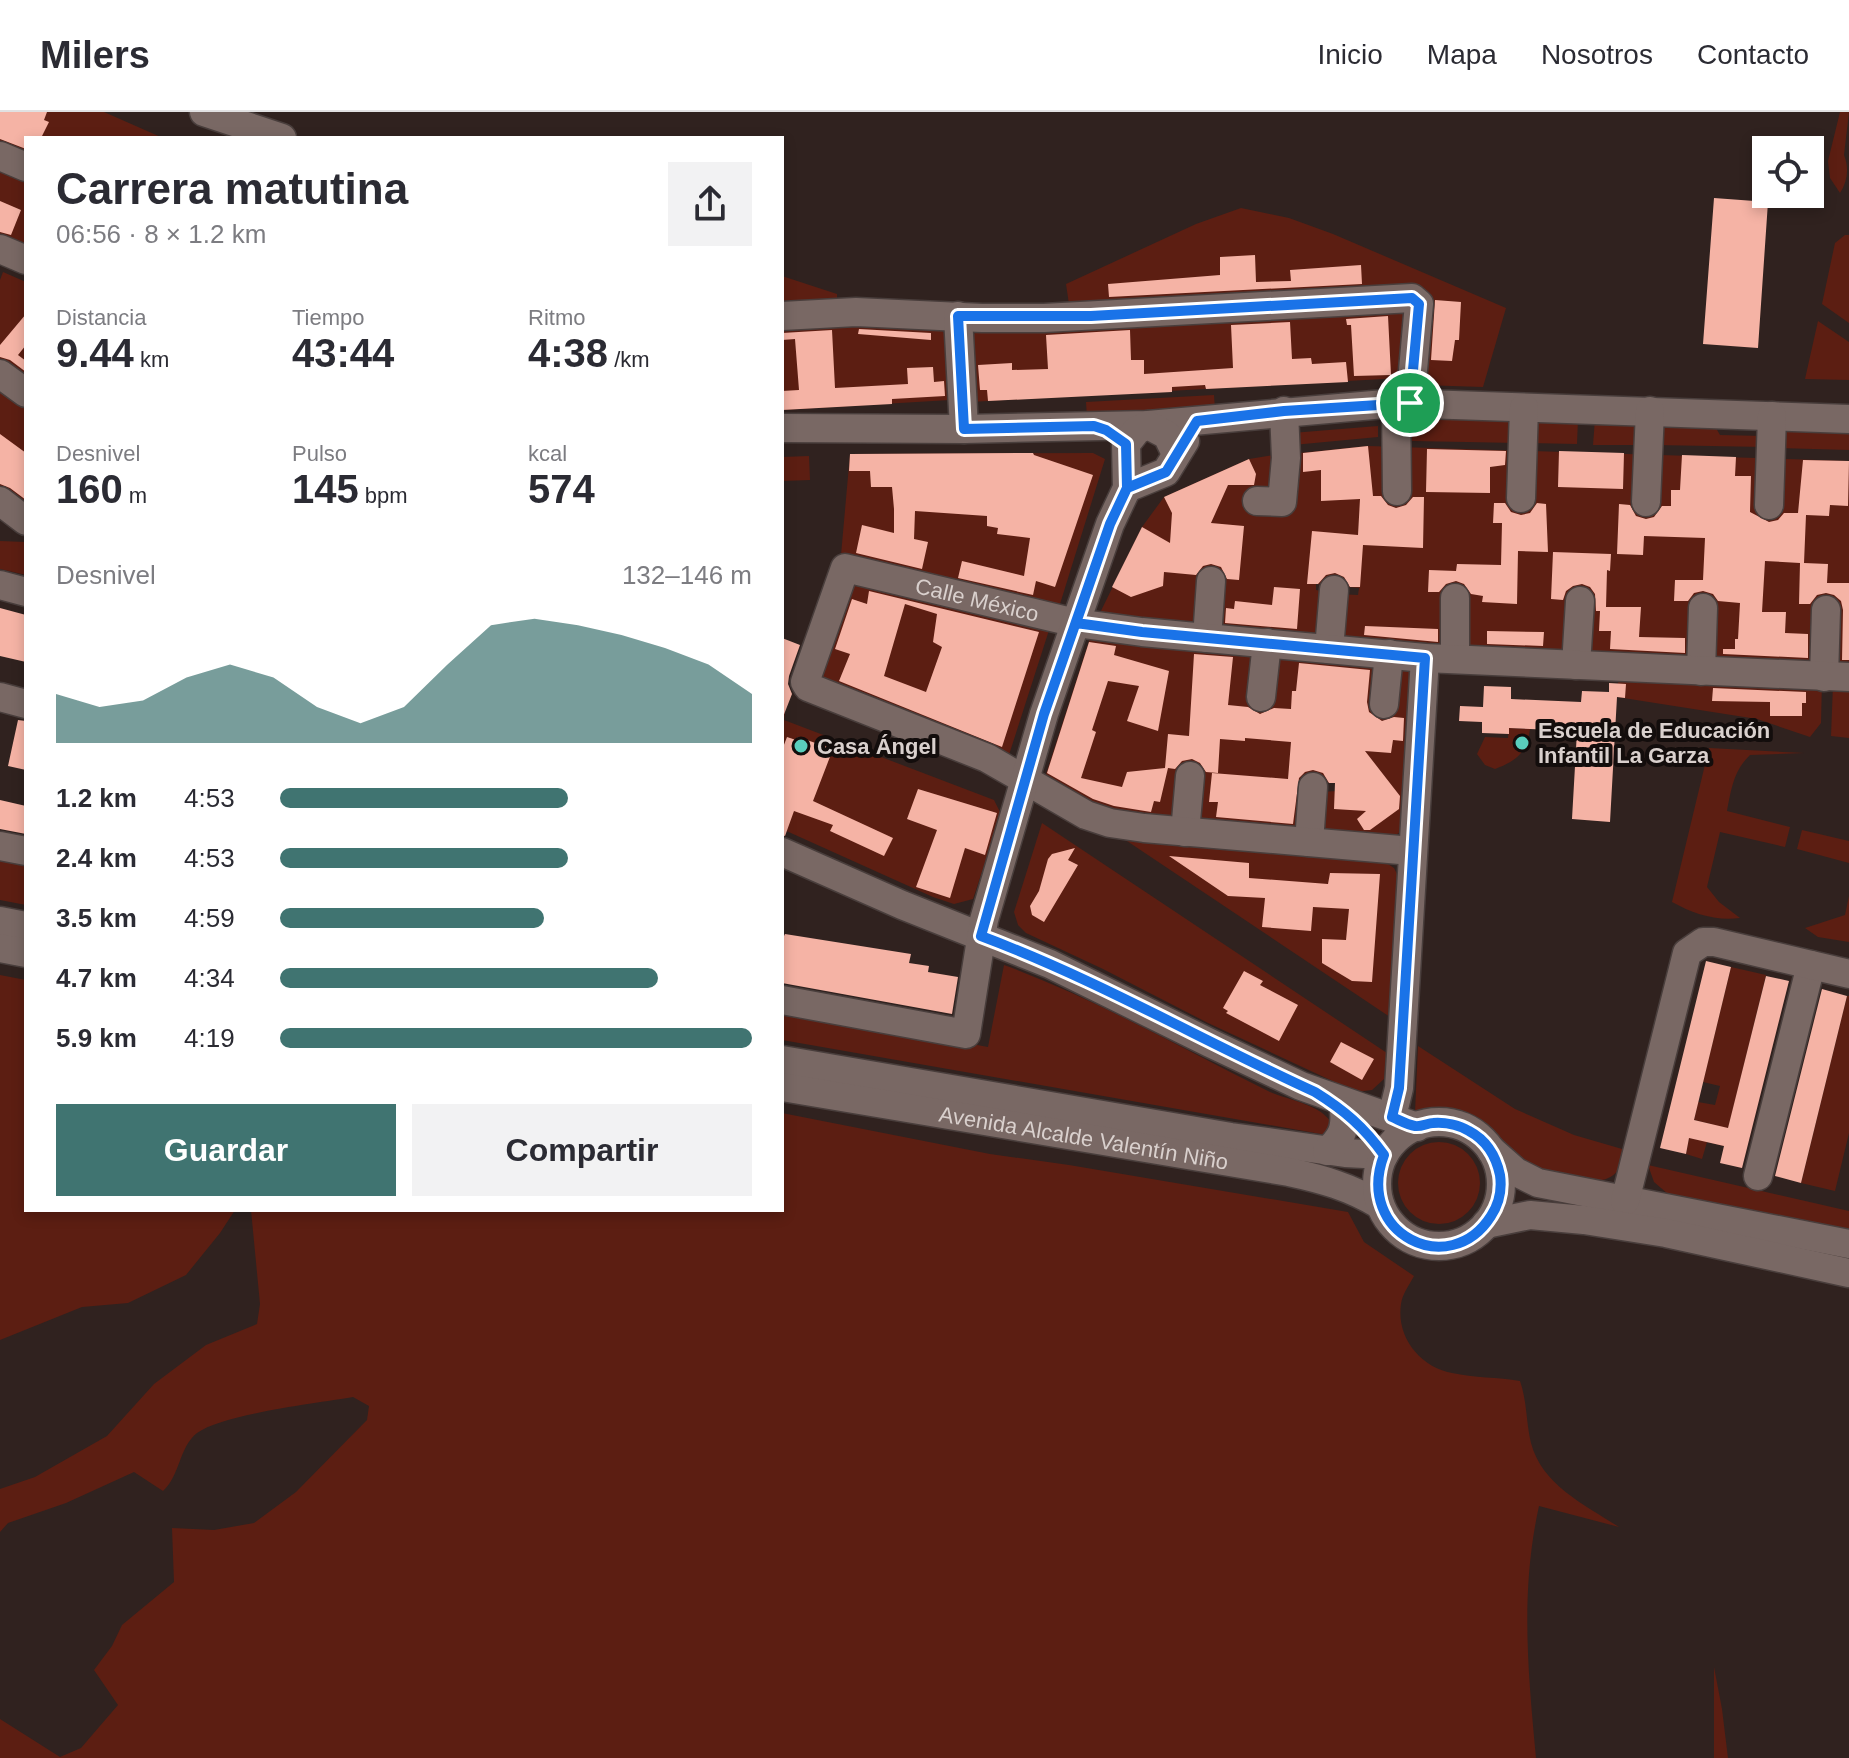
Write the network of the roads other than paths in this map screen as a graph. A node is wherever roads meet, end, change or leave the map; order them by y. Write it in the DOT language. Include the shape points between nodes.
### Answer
graph roads {
  1 [pos="204,112"];
  2 [pos="276,136"];
  3 [pos="0,156"];
  4 [pos="24,166"];
  5 [pos="0,249"];
  6 [pos="24,259"];
  7 [pos="784,316"];
  8 [pos="958,316"];
  9 [pos="0,374"];
  10 [pos="24,392"];
  11 [pos="1403,403"];
  12 [pos="1524,408"];
  13 [pos="1284,411"];
  14 [pos="1650,411"];
  15 [pos="1772,416"];
  16 [pos="1849,419"];
  17 [pos="1197,421"];
  18 [pos="1148,425"];
  19 [pos="1094,426"];
  20 [pos="784,428"];
  21 [pos="964,429"];
  22 [pos="1176,454"];
  23 [pos="1132,469"];
  24 [pos="1397,491"];
  25 [pos="1521,498"];
  26 [pos="0,501"];
  27 [pos="1257,501"];
  28 [pos="1646,502"];
  29 [pos="1769,505"];
  30 [pos="24,521"];
  31 [pos="24,523"];
  32 [pos="0,524"];
  33 [pos="1211,581"];
  34 [pos="0,585"];
  35 [pos="1334,590"];
  36 [pos="24,591"];
  37 [pos="1455,598"];
  38 [pos="1580,601"];
  39 [pos="1703,608"];
  40 [pos="1826,610"];
  41 [pos="1076,623"];
  42 [pos="1207,638"];
  43 [pos="1267,643"];
  44 [pos="1329,649"];
  45 [pos="1389,654"];
  46 [pos="1425,658"];
  47 [pos="1455,659"];
  48 [pos="1576,665"];
  49 [pos="1701,671"];
  50 [pos="1837,677"];
  51 [pos="0,697"];
  52 [pos="1261,697"];
  53 [pos="24,703"];
  54 [pos="1384,704"];
  55 [pos="1190,776"];
  56 [pos="1026,781"];
  57 [pos="1313,787"];
  58 [pos="1185,832"];
  59 [pos="1309,842"];
  60 [pos="0,846"];
  61 [pos="24,851"];
  62 [pos="1412,851"];
  63 [pos="784,853"];
  64 [pos="0,921"];
  65 [pos="24,926"];
  66 [pos="981,936"];
  67 [pos="0,948"];
  68 [pos="24,953"];
  69 [pos="1811,965"];
  70 [pos="1849,974"];
  71 [pos="784,1000"];
  72 [pos="784,1060"];
  73 [pos="784,1087"];
  74 [pos="1315,1092"];
  75 [pos="1344,1111"];
  76 [pos="1404,1122"];
  77 [pos="1490,1149"];
  78 [pos="1327,1151"];
  79 [pos="1384,1155"];
  80 [pos="1758,1176"];
  81 [pos="1625,1201"];
  82 [pos="1380,1205"];
  83 [pos="1486,1224"];
  84 [pos="1849,1244"];
  85 [pos="1849,1273"];
  1 -- 2 [label="street"];
  3 -- 4 [label="street"];
  5 -- 6 [label="street"];
  7 -- 8 [label="street"];
  8 -- 11 [label="street" via="1091,316 1417,300"];
  8 -- 21 [label="street"];
  9 -- 10 [label="street"];
  11 -- 12 [label="street"];
  11 -- 13 [label="street"];
  11 -- 24 [label="street"];
  12 -- 14 [label="street"];
  12 -- 25 [label="street"];
  13 -- 17 [label="street"];
  13 -- 27 [label="street" via="1282,502"];
  14 -- 15 [label="street"];
  14 -- 28 [label="street"];
  15 -- 16 [label="street"];
  15 -- 29 [label="street"];
  17 -- 18 [label="street"];
  17 -- 22 [label="street"];
  18 -- 19 [label="street"];
  18 -- 22 [label="street" via="1167,435"];
  18 -- 23 [label="street" via="1137,430"];
  19 -- 21 [label="street"];
  19 -- 23 [label="street" via="1106,430"];
  20 -- 21 [label="street"];
  22 -- 23 [label="street" via="1157,478"];
  23 -- 41 [label="street"];
  26 -- 30 [label="street"];
  31 -- 32 [label="street"];
  33 -- 42 [label="street"];
  34 -- 36 [label="street"];
  35 -- 44 [label="street"];
  37 -- 47 [label="street"];
  38 -- 48 [label="street"];
  39 -- 49 [label="street"];
  40 -- 50 [label="street, Calle México"];
  41 -- 42 [label="street, Calle México"];
  41 -- 56 [label="street"];
  41 -- 56 [label="street, Calle México" via="845,568 805,684 987,758"];
  42 -- 43 [label="street, Calle México"];
  43 -- 44 [label="street, Calle México"];
  43 -- 52 [label="street"];
  44 -- 45 [label="street, Calle México"];
  45 -- 46 [label="street, Calle México"];
  45 -- 54 [label="street"];
  46 -- 47 [label="street, Calle México"];
  46 -- 62 [label="street"];
  47 -- 48 [label="street, Calle México"];
  48 -- 49 [label="street, Calle México"];
  49 -- 50 [label="street, Calle México"];
  51 -- 53 [label="street"];
  55 -- 58 [label="street"];
  56 -- 58 [label="street" via="1110,823"];
  56 -- 66 [label="street"];
  57 -- 59 [label="street"];
  58 -- 59 [label="street"];
  59 -- 62 [label="street"];
  60 -- 61 [label="street"];
  62 -- 76 [label="street" via="1399,1088"];
  63 -- 66 [label="street"];
  64 -- 65 [label="street"];
  66 -- 71 [label="street" via="966,1034"];
  66 -- 74 [label="street" via="1104,988"];
  67 -- 68 [label="street"];
  69 -- 70 [label="street"];
  69 -- 80 [label="street"];
  69 -- 81 [label="street" via="1714,942 1703,942 1687,953"];
  72 -- 78 [label="street, Avenida Alcalde Valentín Niño"];
  73 -- 82 [label="street, Avenida Alcalde Valentín Niño" via="1317,1178 1358,1191"];
  74 -- 75 [label="street"];
  74 -- 76 [label="street"];
  75 -- 78 [label="street" via="1343,1133"];
  75 -- 79 [label="street"];
  76 -- 77 [label="street" via="1465,1128"];
  76 -- 79 [label="street"];
  77 -- 81 [label="street" via="1538,1183"];
  77 -- 83 [label="street" via="1501,1179"];
  78 -- 79 [label="street, Avenida Alcalde Valentín Niño"];
  79 -- 82 [label="street" via="1377,1179"];
  81 -- 84 [label="street"];
  82 -- 83 [label="street" via="1398,1231 1427,1245 1459,1243"];
  83 -- 85 [label="street" via="1530,1215 1584,1220"];
}
